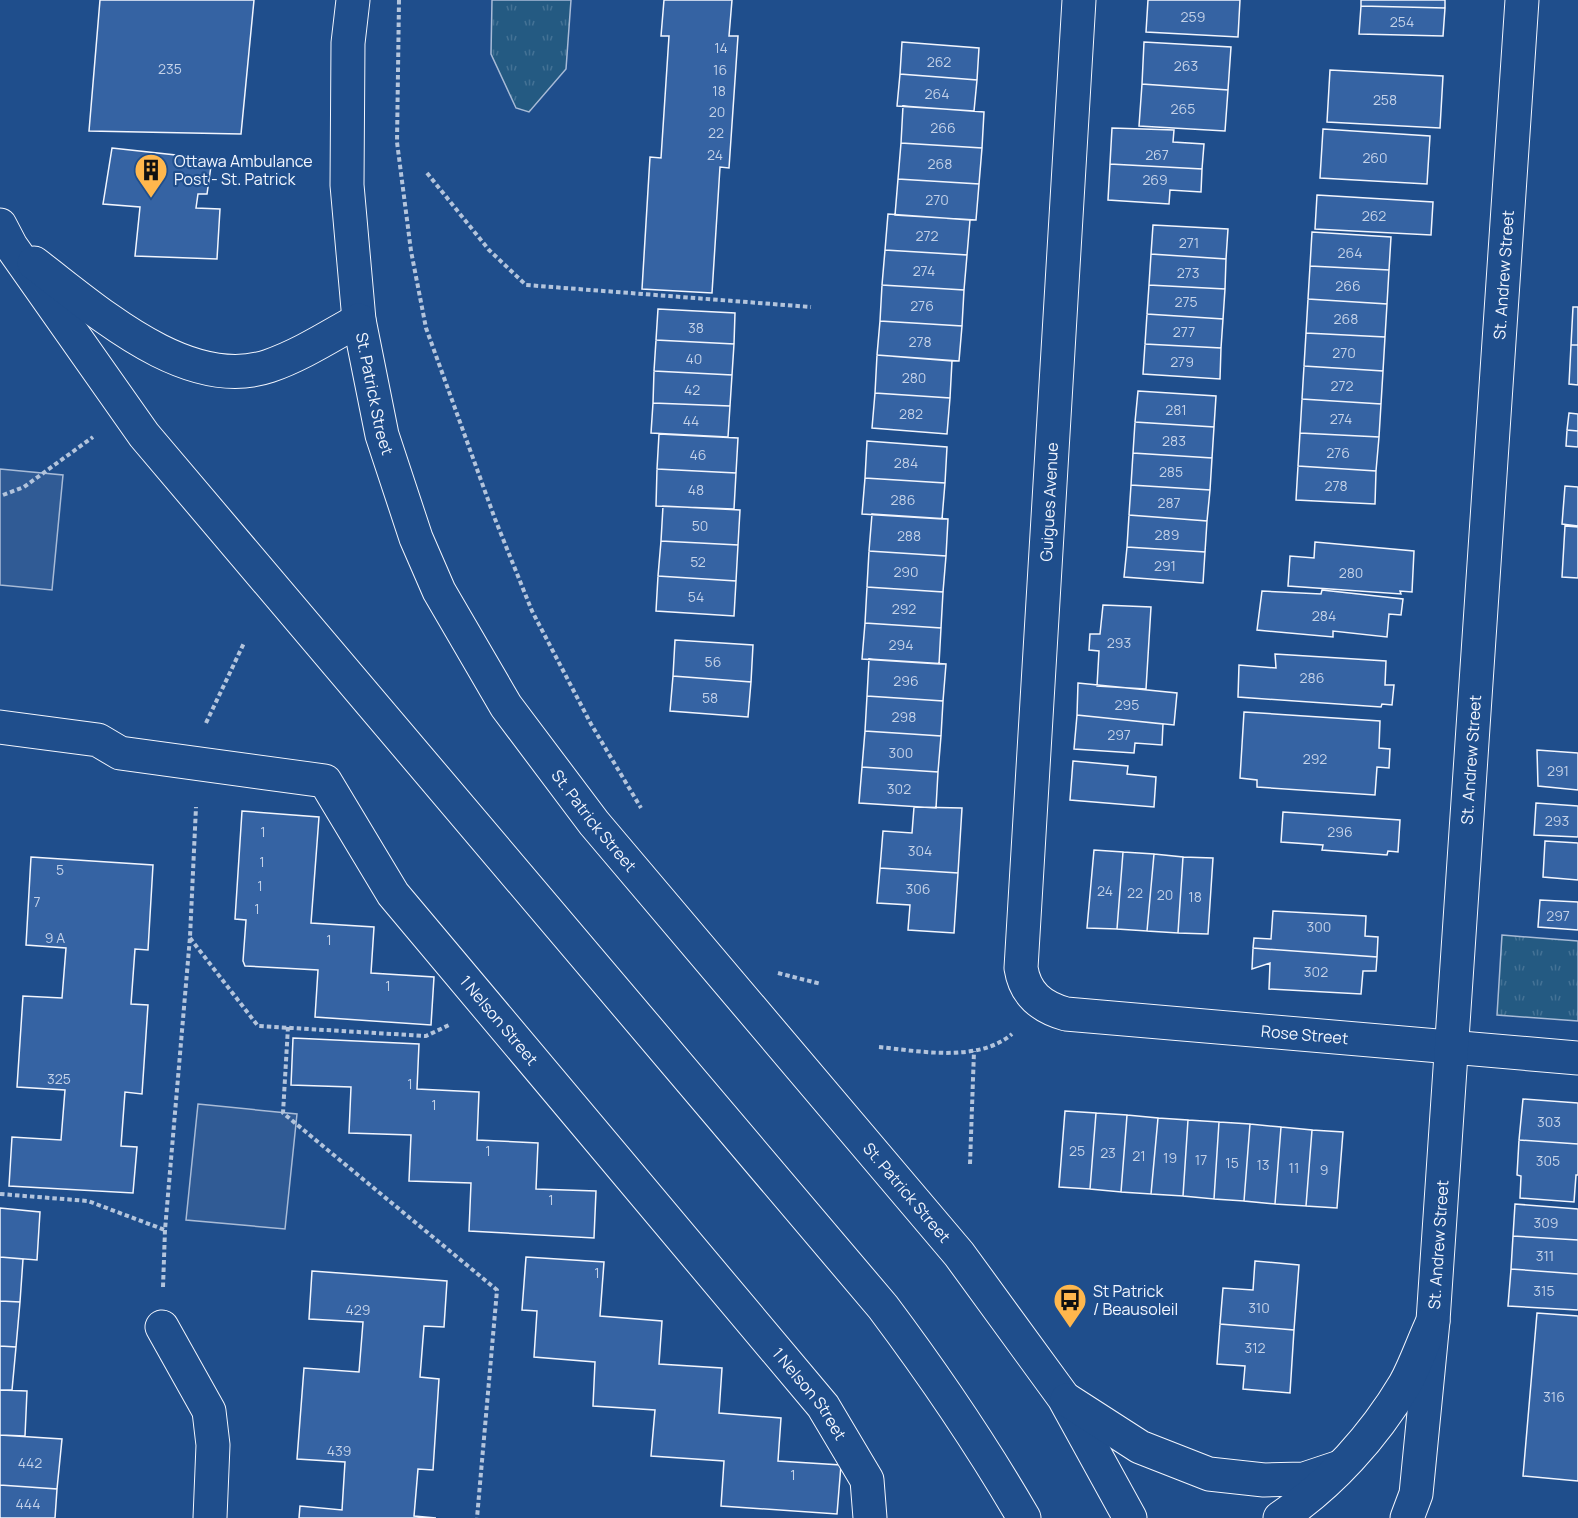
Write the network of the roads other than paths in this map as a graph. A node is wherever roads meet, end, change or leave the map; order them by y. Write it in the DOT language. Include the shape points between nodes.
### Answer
graph roads {
  1 [pos="353,0"];
  2 [pos="1079,0"];
  3 [pos="1522,0"];
  4 [pos="6,236"];
  5 [pos="359,320"];
  6 [pos="0,727"];
  7 [pos="1035,999"];
  8 [pos="1449,1048"];
  9 [pos="1578,1058"];
  10 [pos="1433,1321"];
  11 [pos="162,1327"];
  12 [pos="1064,1398"];
  13 [pos="1340,1467"];
  14 [pos="210,1518"];
  15 [pos="870,1518"];
  16 [pos="1024,1518"];
  17 [pos="1130,1518"];
  18 [pos="1280,1518"];
  19 [pos="1407,1518"];
  1 -- 5 [label="main road, St. Patrick Street" via="348,43 347,185"];
  2 -- 7 [label="main road, Guigues Avenue" via="1020,968 1024,985"];
  3 -- 8 [label="main road, St. Andrew Street"];
  4 -- 5 [label="main road" via="135,336 161,351 213,370 267,366 294,356"];
  4 -- 16 [label="main road" via="126,411 883,1307 941,1384"];
  5 -- 12 [label="main road, St. Patrick Street" via="382,435 416,538 439,591 506,706 602,832 959,1254"];
  6 -- 15 [label="main road, 1 Nelson Street" via="98,740 120,753 325,781 393,894 823,1406 867,1480"];
  7 -- 8 [label="main road, Rose Street" via="1050,1010 1066,1014"];
  8 -- 9 [label="main road, Rose Street"];
  8 -- 10 [label="main road, St. Andrew Street"];
  10 -- 13 [label="main road" via="1405,1384"];
  10 -- 19 [label="main road, St. Andrew Street" via="1416,1494"];
  11 -- 14 [label="main road" via="209,1411 213,1445"];
  12 -- 13 [label="main road" via="1140,1447 1209,1474 1264,1480 1304,1479"];
  12 -- 17 [label="main road, St. Patrick Street"];
  13 -- 18 [label="main road" via="1304,1502"];
}
